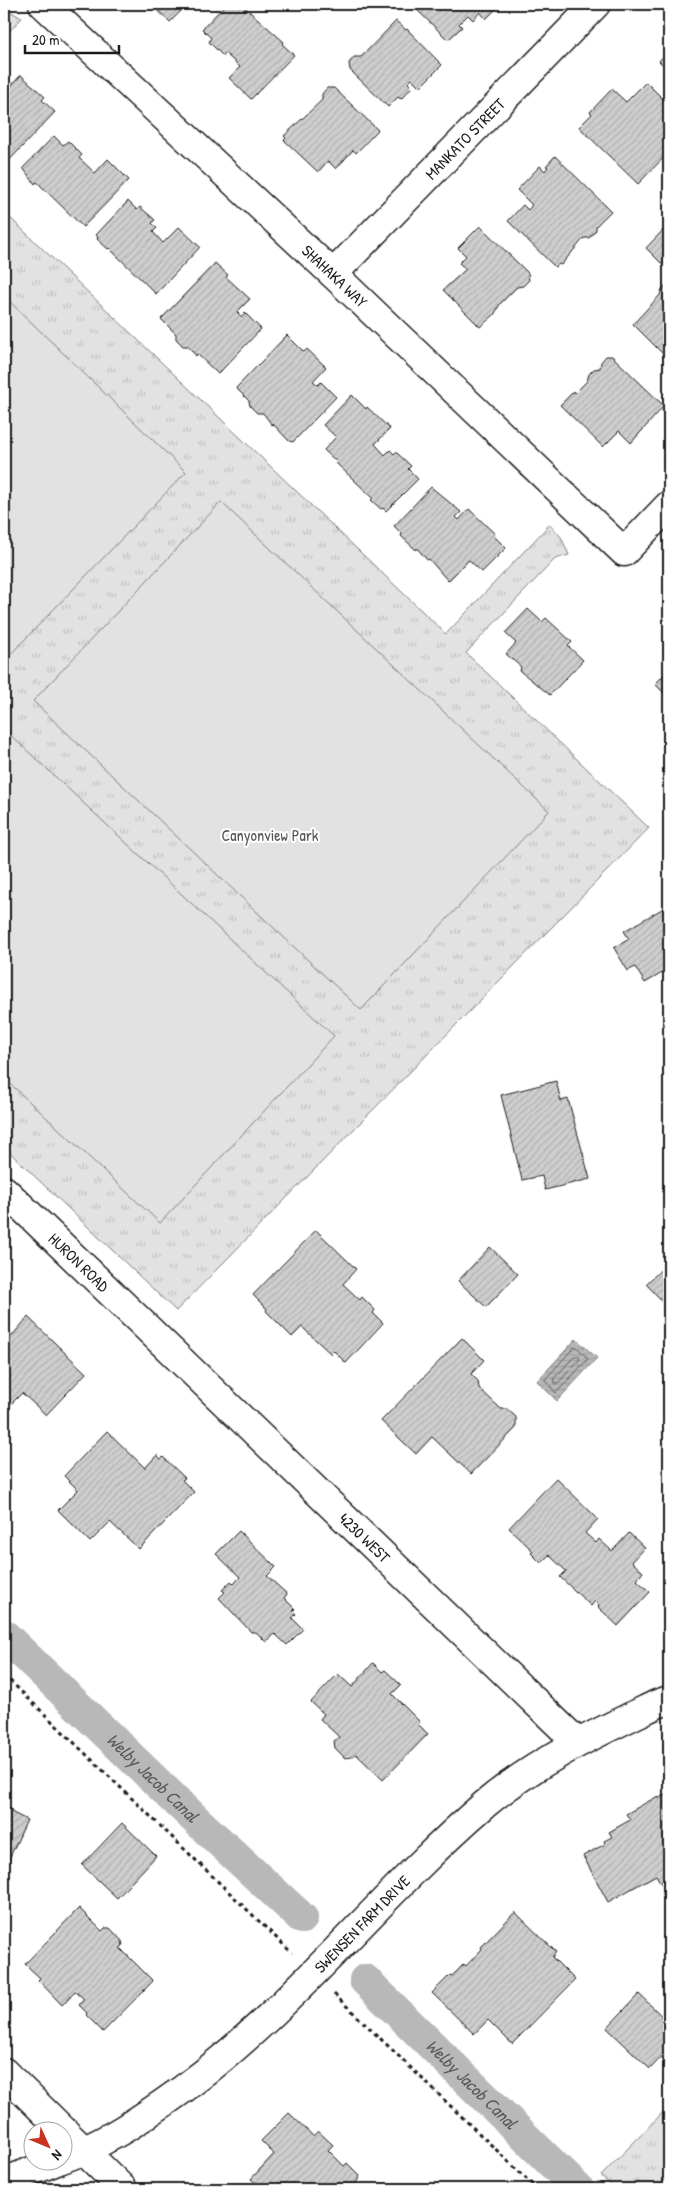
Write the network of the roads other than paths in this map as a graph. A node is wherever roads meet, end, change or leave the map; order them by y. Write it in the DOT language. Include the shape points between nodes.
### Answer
graph roads {
  1 [pos="43,4"];
  2 [pos="596,4"];
  3 [pos="333,274"];
  4 [pos="669,504"];
  5 [pos="4,1190"];
  6 [pos="154,1333"];
  7 [pos="669,1700"];
  8 [pos="577,1742"];
  9 [pos="4,2072"];
  10 [pos="40,2120"];
  11 [pos="72,2155"];
  12 [pos="72,2159"];
  13 [pos="35,2170"];
  14 [pos="4,2182"];
  15 [pos="123,2189"];
  1 -- 3 [label="street, SHAHAKA WAY"];
  2 -- 3 [label="street, MANKATO STREET"];
  3 -- 4 [label="street, SHAHAKA WAY" via="624,552"];
  5 -- 6 [label="street, HURON ROAD"];
  6 -- 8 [label="street, 4230 WEST"];
  7 -- 8 [label="street, SWENSEN FARM DRIVE"];
  8 -- 11 [label="street, SWENSEN FARM DRIVE" via="486,1804 441,1844 278,2009 229,2054 124,2130"];
  9 -- 10 [label="street"];
  12 -- 15 [label="street"];
  13 -- 14 [label="street, SWENSEN FARM DRIVE"];
}
